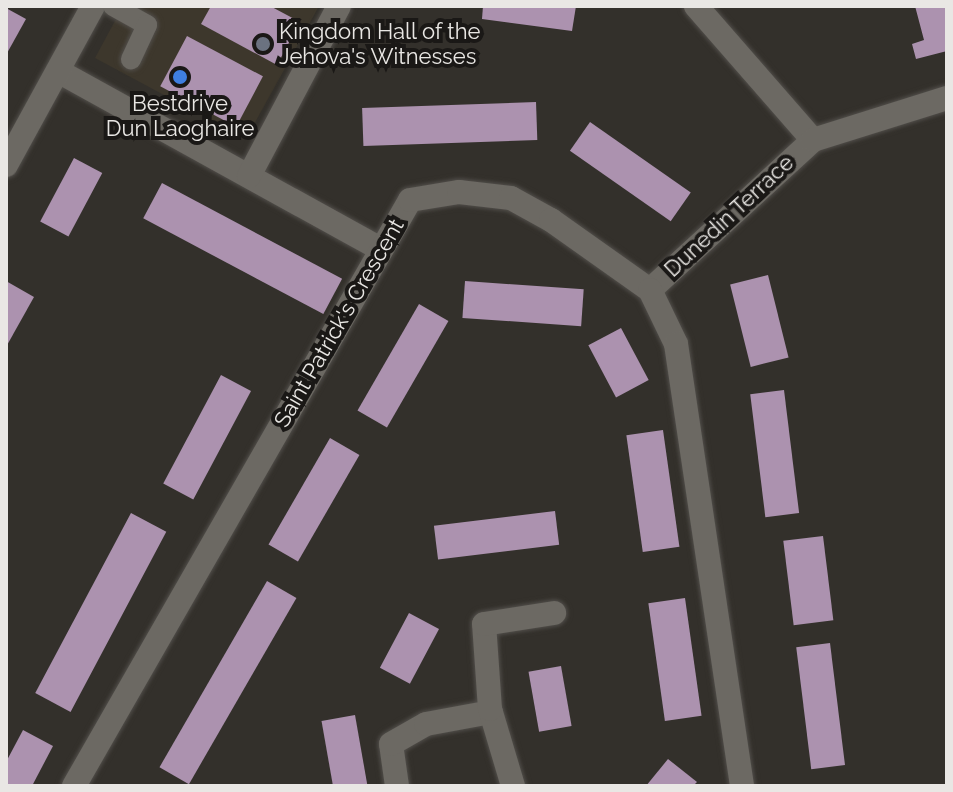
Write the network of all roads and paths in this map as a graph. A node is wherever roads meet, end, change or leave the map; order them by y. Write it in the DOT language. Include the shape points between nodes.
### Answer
graph roads {
  1 [pos="93,6"];
  2 [pos="113,6"];
  3 [pos="339,6"];
  4 [pos="696,6"];
  5 [pos="131,60"];
  6 [pos="58,71"];
  7 [pos="947,98"];
  8 [pos="813,140"];
  9 [pos="6,165"];
  10 [pos="249,176"];
  11 [pos="381,249"];
  12 [pos="650,290"];
  13 [pos="554,613"];
  14 [pos="491,712"];
  15 [pos="74,786"];
  16 [pos="397,786"];
  17 [pos="513,786"];
  18 [pos="742,786"];
  1 -- 6 [label="street"];
  2 -- 5 [label="lane" via="147,25"];
  3 -- 10 [label="street"];
  4 -- 8 [label="street"];
  6 -- 9 [label="street"];
  6 -- 10 [label="street"];
  7 -- 8 [label="street, Dunedin Terrace"];
  8 -- 12 [label="street, Dunedin Terrace"];
  10 -- 11 [label="street"];
  11 -- 12 [label="street, Saint Patrick's Crescent" via="410,200 459,192 511,198"];
  11 -- 15 [label="street, Saint Patrick's Crescent"];
  12 -- 18 [label="street" via="676,344 688,398"];
  13 -- 14 [label="street" via="484,624"];
  14 -- 16 [label="street" via="426,724 391,744"];
  14 -- 17 [label="street"];
}
